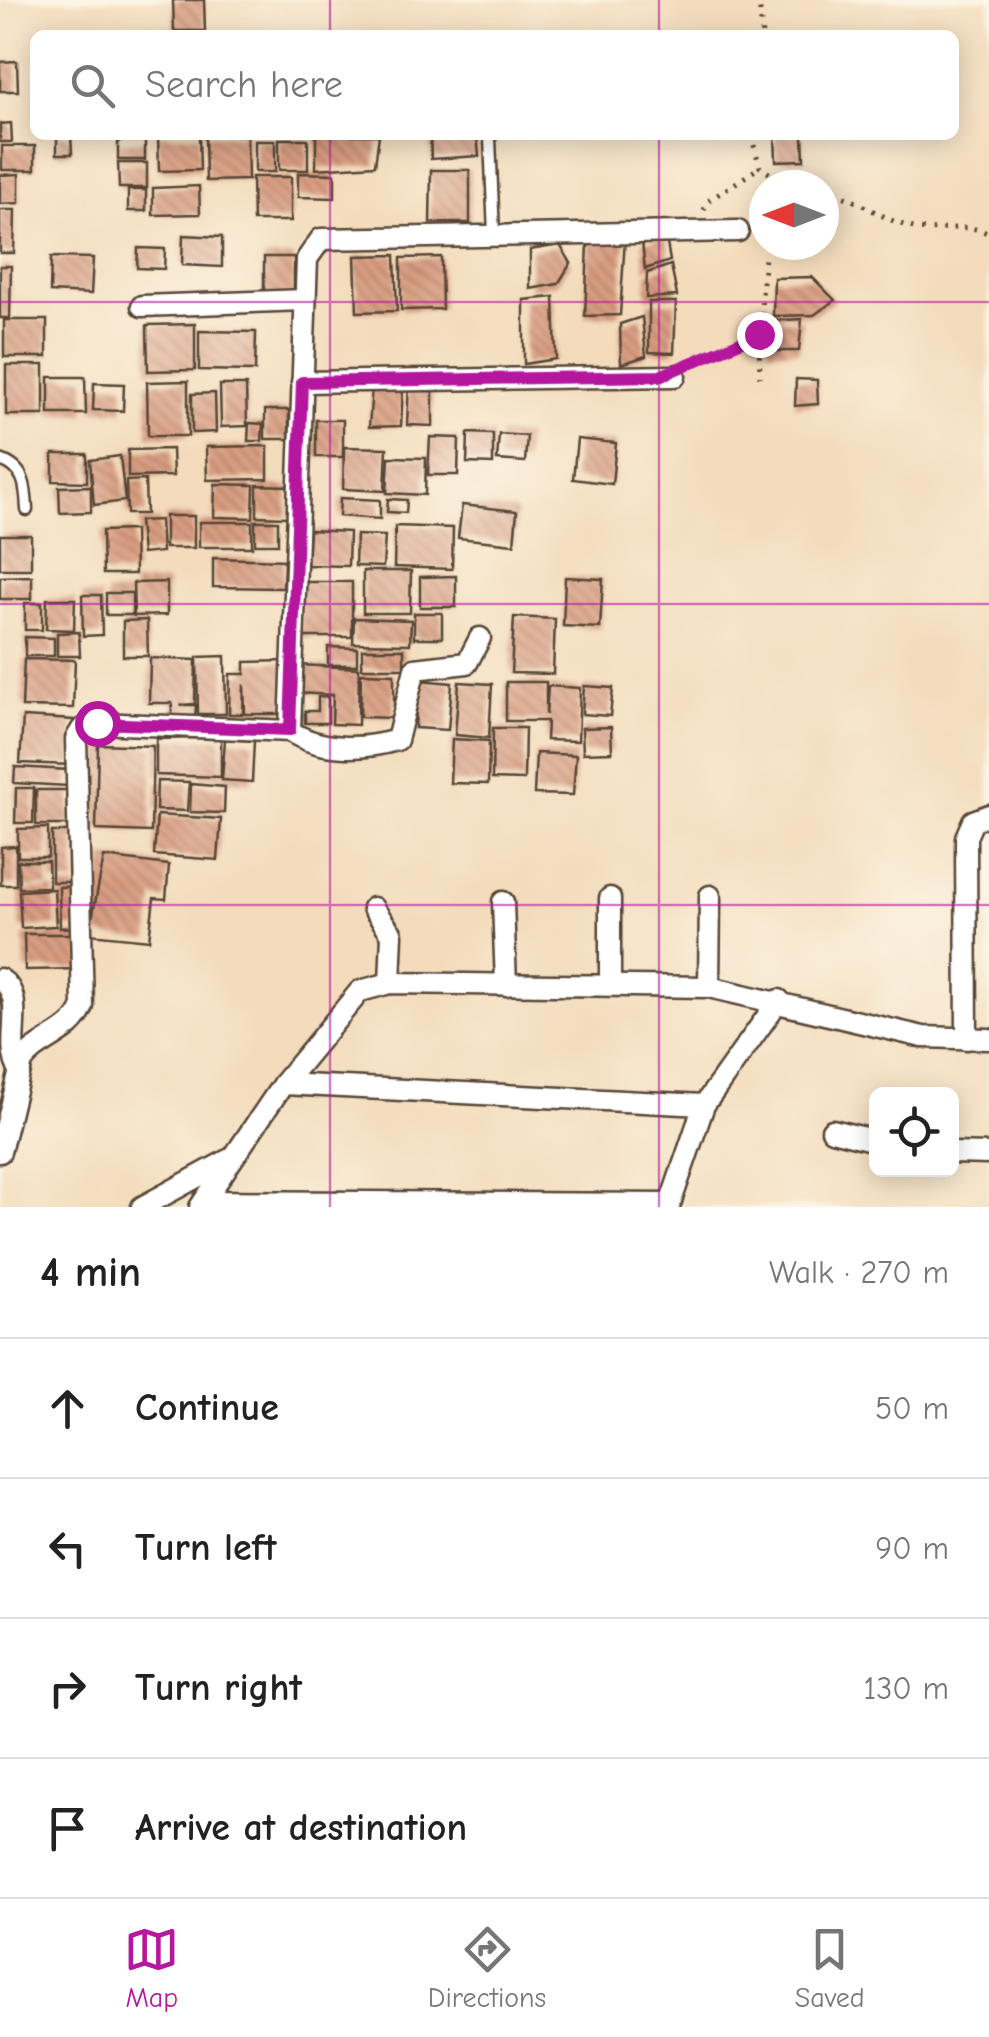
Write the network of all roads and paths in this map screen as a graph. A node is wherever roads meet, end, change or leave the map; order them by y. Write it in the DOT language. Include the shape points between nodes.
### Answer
graph roads {
  1 [pos="759,0"];
  2 [pos="762,30"];
  3 [pos="490,140"];
  4 [pos="752,140"];
  5 [pos="760,167"];
  6 [pos="764,170"];
  7 [pos="839,194"];
  8 [pos="738,230"];
  9 [pos="694,232"];
  10 [pos="989,234"];
  11 [pos="494,235"];
  12 [pos="765,260"];
  13 [pos="305,300"];
  14 [pos="142,306"];
  15 [pos="759,334"];
  16 [pos="667,376"];
  17 [pos="760,376"];
  18 [pos="302,382"];
  19 [pos="0,460"];
  20 [pos="27,510"];
  21 [pos="480,638"];
  22 [pos="290,730"];
  23 [pos="989,815"];
  24 [pos="710,896"];
  25 [pos="610,898"];
  26 [pos="503,902"];
  27 [pos="373,908"];
  28 [pos="0,979"];
  29 [pos="390,983"];
  30 [pos="506,984"];
  31 [pos="610,985"];
  32 [pos="709,986"];
  33 [pos="779,1000"];
  34 [pos="967,1039"];
  35 [pos="989,1039"];
  36 [pos="20,1071"];
  37 [pos="283,1084"];
  38 [pos="704,1105"];
  39 [pos="832,1130"];
  40 [pos="869,1139"];
  41 [pos="0,1152"];
  42 [pos="959,1153"];
  43 [pos="989,1154"];
  44 [pos="233,1158"];
  45 [pos="202,1204"];
  46 [pos="669,1206"];
  47 [pos="142,1207"];
  1 -- 2 [label="path"];
  3 -- 11 [label="lane"];
  4 -- 5 [label="path"];
  5 -- 6 [label="path"];
  5 -- 9 [label="path" via="708,201"];
  7 -- 10 [label="path" via="918,229 975,226"];
  8 -- 9 [label="street"];
  9 -- 11 [label="street"];
  11 -- 13 [label="street" via="321,239 306,260"];
  12 -- 15 [label="path"];
  13 -- 14 [label="street"];
  13 -- 18 [label="street"];
  15 -- 16 [label="path"];
  15 -- 17 [label="path"];
  16 -- 18 [label="street"];
  18 -- 22 [label="street"];
  19 -- 20 [label="lane" via="13,464 26,481"];
  21 -- 22 [label="street" via="467,663 414,669 396,740 372,748 306,742"];
  22 -- 36 [label="street" via="97,723 82,728 76,739 83,1006 70,1026 29,1052"];
  23 -- 34 [label="street" via="973,821 966,837"];
  24 -- 32 [label="street"];
  25 -- 31 [label="street"];
  26 -- 30 [label="street"];
  27 -- 29 [label="street" via="392,934"];
  28 -- 36 [label="street" via="14,996 12,1052"];
  29 -- 30 [label="street"];
  29 -- 37 [label="street" via="360,990"];
  30 -- 31 [label="street"];
  31 -- 32 [label="street"];
  32 -- 33 [label="street"];
  33 -- 34 [label="street" via="923,1037"];
  33 -- 38 [label="street"];
  34 -- 35 [label="street"];
  36 -- 41 [label="street"];
  37 -- 38 [label="street"];
  37 -- 44 [label="street"];
  38 -- 46 [label="street"];
  39 -- 40 [label="street"];
  42 -- 43 [label="street"];
  44 -- 45 [label="street"];
  44 -- 47 [label="street"];
  45 -- 46 [label="street"];
}
